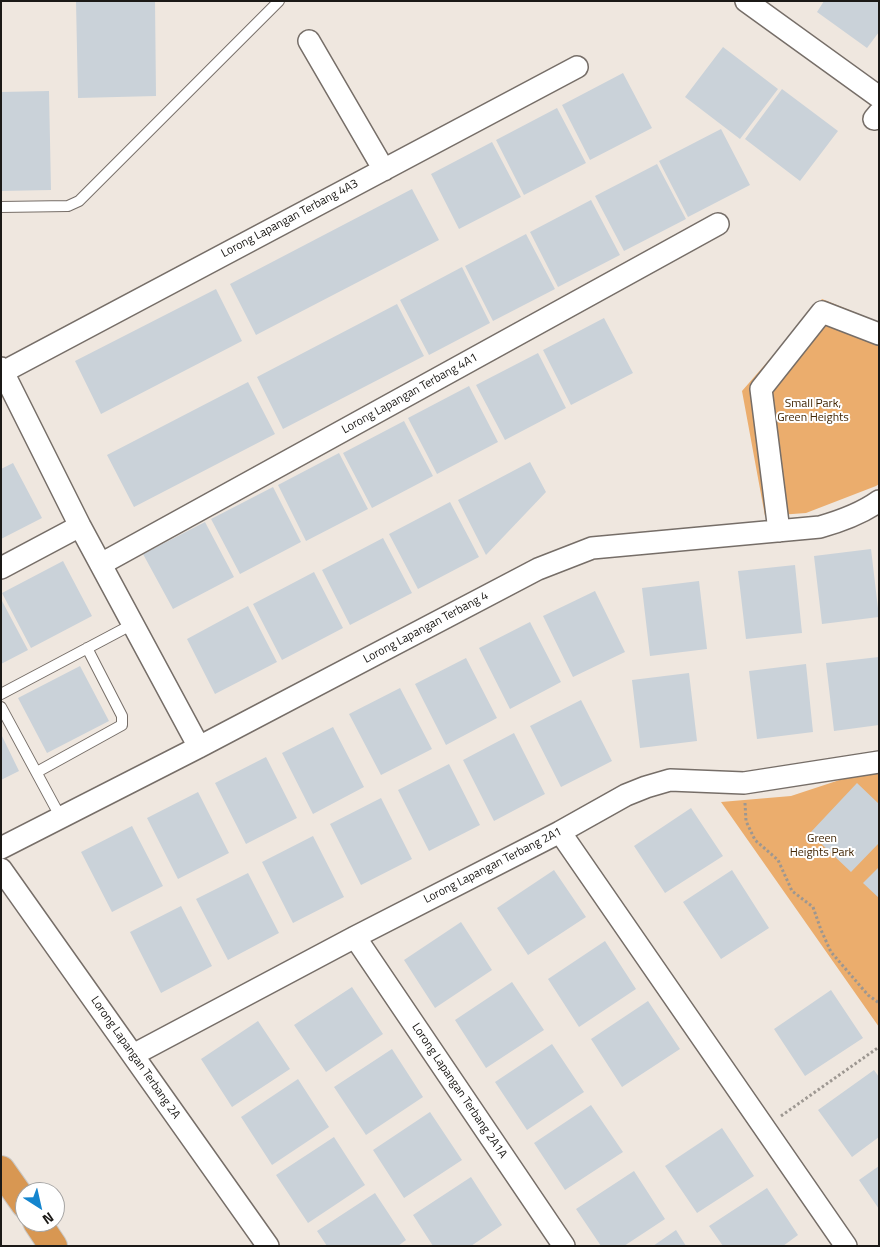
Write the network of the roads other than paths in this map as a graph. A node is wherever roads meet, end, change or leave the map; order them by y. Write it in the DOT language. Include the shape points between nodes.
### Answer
graph roads {
  1 [pos="279,1"];
  2 [pos="746,1"];
  3 [pos="309,40"];
  4 [pos="577,67"];
  5 [pos="879,97"];
  6 [pos="384,170"];
  7 [pos="1,207"];
  8 [pos="718,224"];
  9 [pos="879,334"];
  10 [pos="2,370"];
  11 [pos="876,508"];
  12 [pos="80,526"];
  13 [pos="780,530"];
  14 [pos="101,564"];
  15 [pos="1,568"];
  16 [pos="133,624"];
  17 [pos="87,648"];
  18 [pos="1,694"];
  19 [pos="1,707"];
  20 [pos="199,747"];
  21 [pos="878,764"];
  22 [pos="36,772"];
  23 [pos="61,818"];
  24 [pos="560,832"];
  25 [pos="1,848"];
  26 [pos="1,869"];
  27 [pos="354,936"];
  28 [pos="133,1055"];
  29 [pos="1,1170"];
  30 [pos="15,1190"];
  31 [pos="44,1232"];
  32 [pos="54,1246"];
  33 [pos="268,1246"];
  34 [pos="564,1246"];
  35 [pos="846,1246"];
  1 -- 7 [label="lane" via="79,201 68,206"];
  2 -- 5 [label="street"];
  3 -- 6 [label="street"];
  4 -- 6 [label="street, Lorong Lapangan Terbang 4A3"];
  6 -- 10 [label="street, Lorong Lapangan Terbang 4A3"];
  8 -- 14 [label="street, Lorong Lapangan Terbang 4A1"];
  9 -- 13 [label="street" via="822,312 761,388"];
  10 -- 12 [label="street"];
  11 -- 13 [label="street, Lorong Lapangan Terbang 4" via="820,527"];
  12 -- 14 [label="street"];
  12 -- 15 [label="street"];
  13 -- 20 [label="street, Lorong Lapangan Terbang 4" via="592,548 538,569"];
  14 -- 16 [label="street"];
  16 -- 17 [label="lane"];
  16 -- 20 [label="street"];
  17 -- 18 [label="lane"];
  17 -- 22 [label="lane" via="122,716 122,725"];
  19 -- 22 [label="lane"];
  20 -- 23 [label="street, Lorong Lapangan Terbang 4"];
  21 -- 24 [label="street, Lorong Lapangan Terbang 2A1" via="744,782 670,780 626,794"];
  22 -- 23 [label="lane"];
  23 -- 25 [label="street, Lorong Lapangan Terbang 4"];
  24 -- 27 [label="street, Lorong Lapangan Terbang 2A1"];
  24 -- 35 [label="street"];
  26 -- 28 [label="street, Lorong Lapangan Terbang 2A"];
  27 -- 28 [label="street, Lorong Lapangan Terbang 2A1"];
  27 -- 34 [label="street, Lorong Lapangan Terbang 2A1A"];
  28 -- 33 [label="street, Lorong Lapangan Terbang 2A"];
  29 -- 30 [label="highway"];
  31 -- 32 [label="highway"];
}
